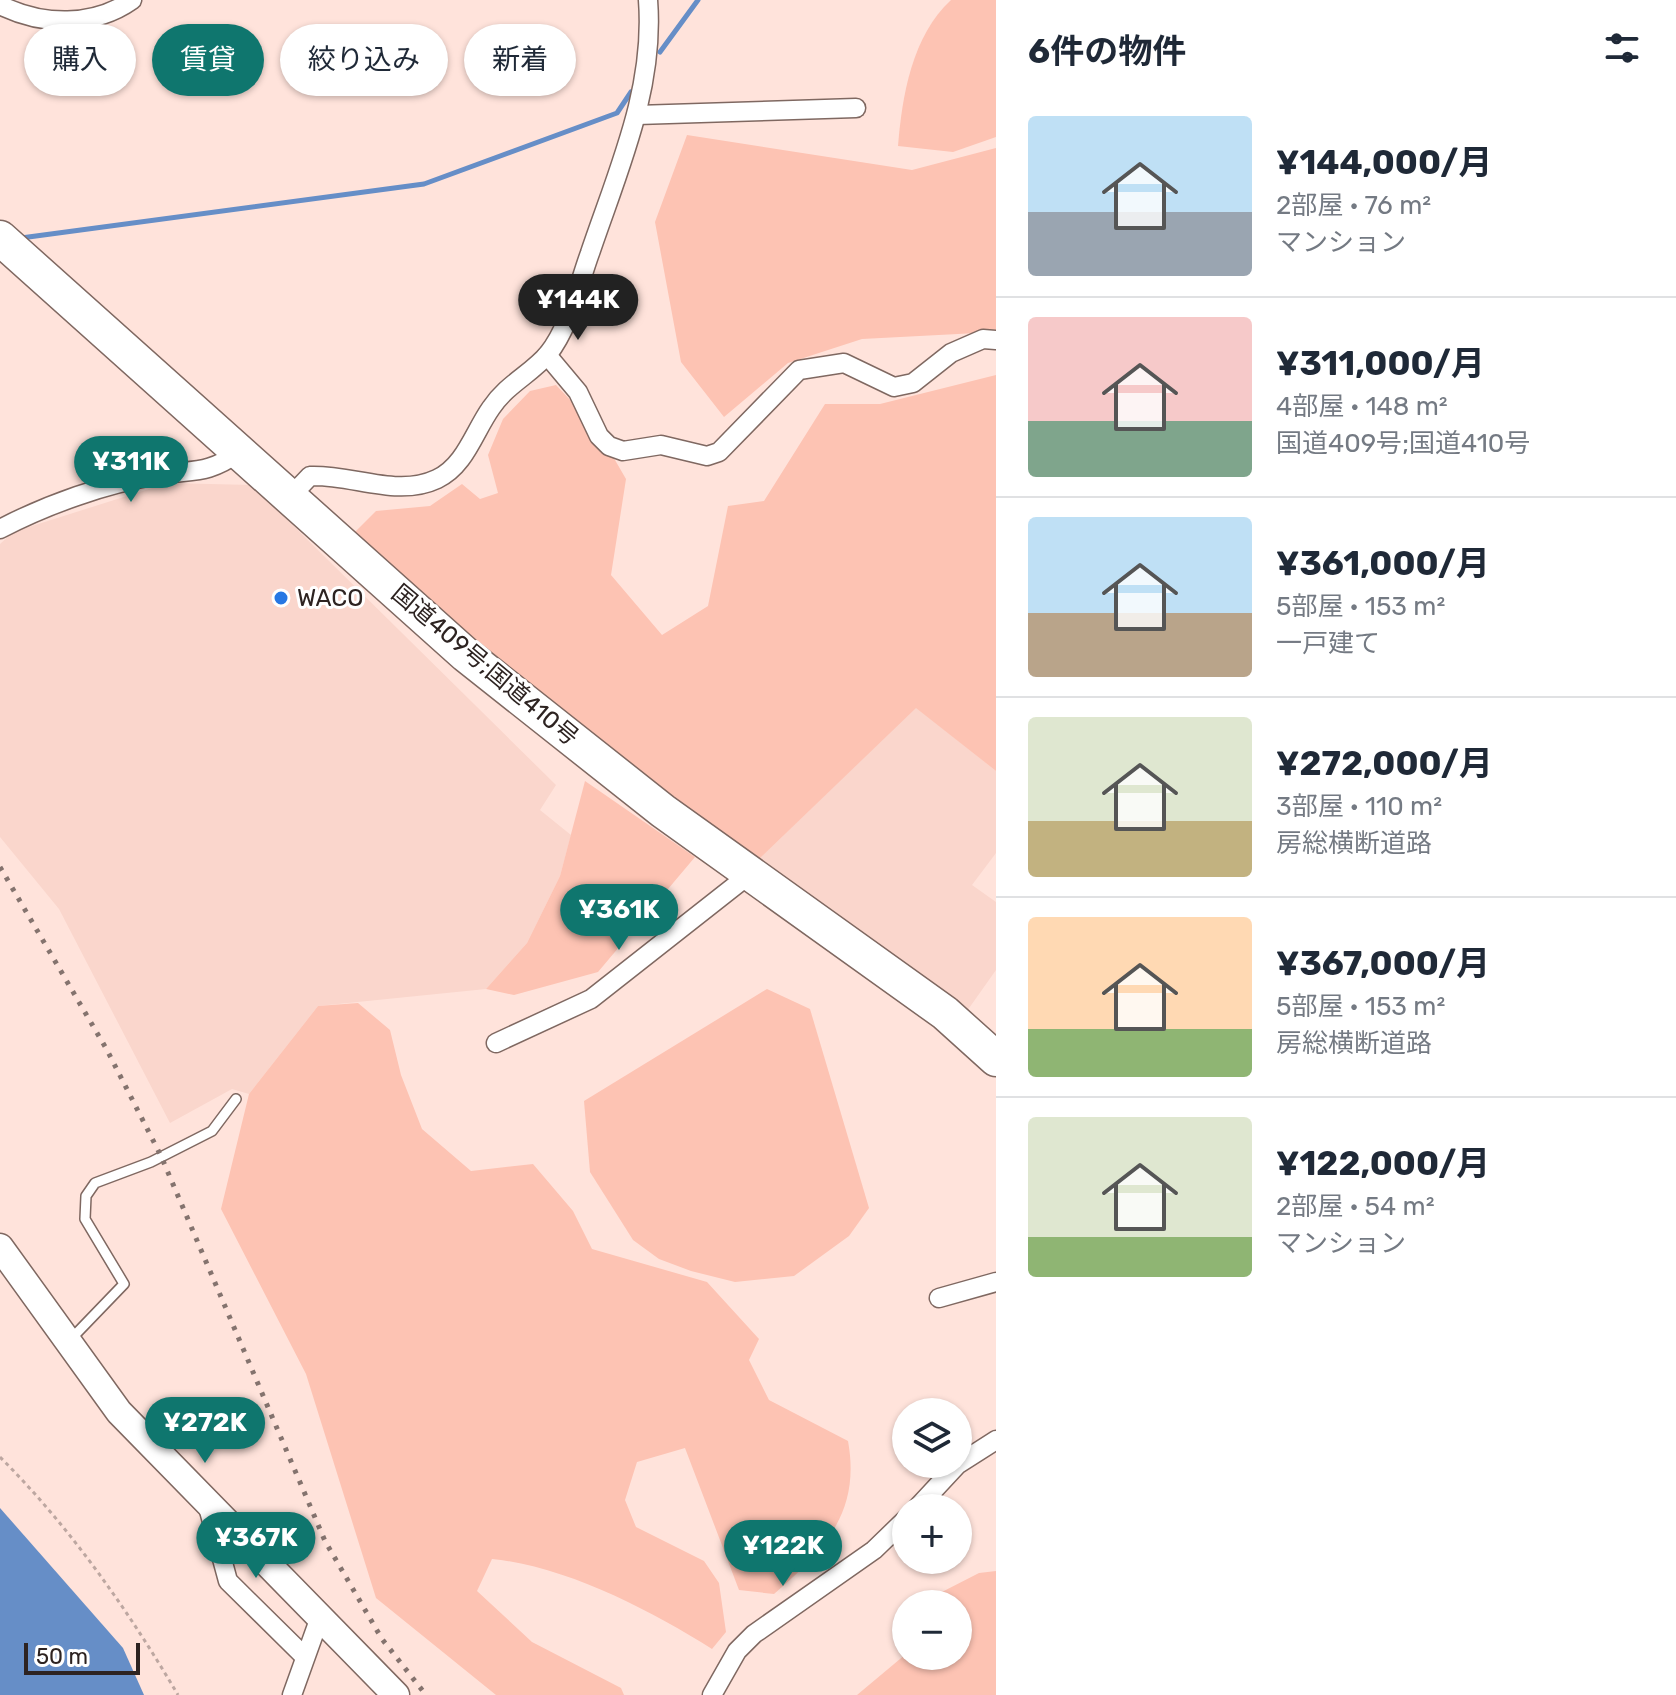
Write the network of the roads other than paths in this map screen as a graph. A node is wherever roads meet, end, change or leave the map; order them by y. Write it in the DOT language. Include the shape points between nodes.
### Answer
graph roads {
  1 [pos="132,0"];
  2 [pos="648,0"];
  3 [pos="0,5"];
  4 [pos="856,108"];
  5 [pos="637,115"];
  6 [pos="0,238"];
  7 [pos="996,340"];
  8 [pos="547,355"];
  9 [pos="239,452"];
  10 [pos="290,497"];
  11 [pos="0,529"];
  12 [pos="750,874"];
  13 [pos="496,1043"];
  14 [pos="996,1059"];
  15 [pos="236,1099"];
  16 [pos="0,1247"];
  17 [pos="996,1282"];
  18 [pos="939,1298"];
  19 [pos="68,1341"];
  20 [pos="996,1440"];
  21 [pos="930,1494"];
  22 [pos="207,1503"];
  23 [pos="892,1533"];
  24 [pos="320,1617"];
  25 [pos="305,1657"];
  26 [pos="292,1695"];
  27 [pos="396,1695"];
  28 [pos="712,1695"];
  1 -- 3 [label="street" via="113,13 76,22"];
  2 -- 5 [label="street" via="649,47"];
  4 -- 5 [label="street"];
  5 -- 8 [label="street" via="566,321"];
  6 -- 9 [label="highway, 国道409号;国道410号"];
  7 -- 8 [label="street" via="983,339 951,353 913,383 894,387 844,363 799,370 719,452 707,456 661,445 623,451 609,446 578,392"];
  8 -- 10 [label="street" via="503,391 462,458 435,481 389,486 310,476"];
  9 -- 10 [label="highway, 国道409号;国道410号"];
  9 -- 11 [label="street" via="210,470 159,475 86,495"];
  10 -- 12 [label="highway, 国道409号;国道410号" via="466,655"];
  12 -- 13 [label="street" via="591,999"];
  12 -- 14 [label="highway, 国道409号;国道410号" via="945,1013"];
  15 -- 19 [label="lane" via="212,1131 95,1183 86,1196 85,1219 124,1284"];
  16 -- 19 [label="street"];
  17 -- 18 [label="street"];
  19 -- 22 [label="street" via="119,1412"];
  20 -- 21 [label="street" via="957,1465"];
  22 -- 24 [label="street"];
  22 -- 25 [label="street" via="228,1581"];
  23 -- 28 [label="street" via="754,1634 737,1651"];
  24 -- 25 [label="street"];
  24 -- 27 [label="street"];
  25 -- 26 [label="street"];
}
